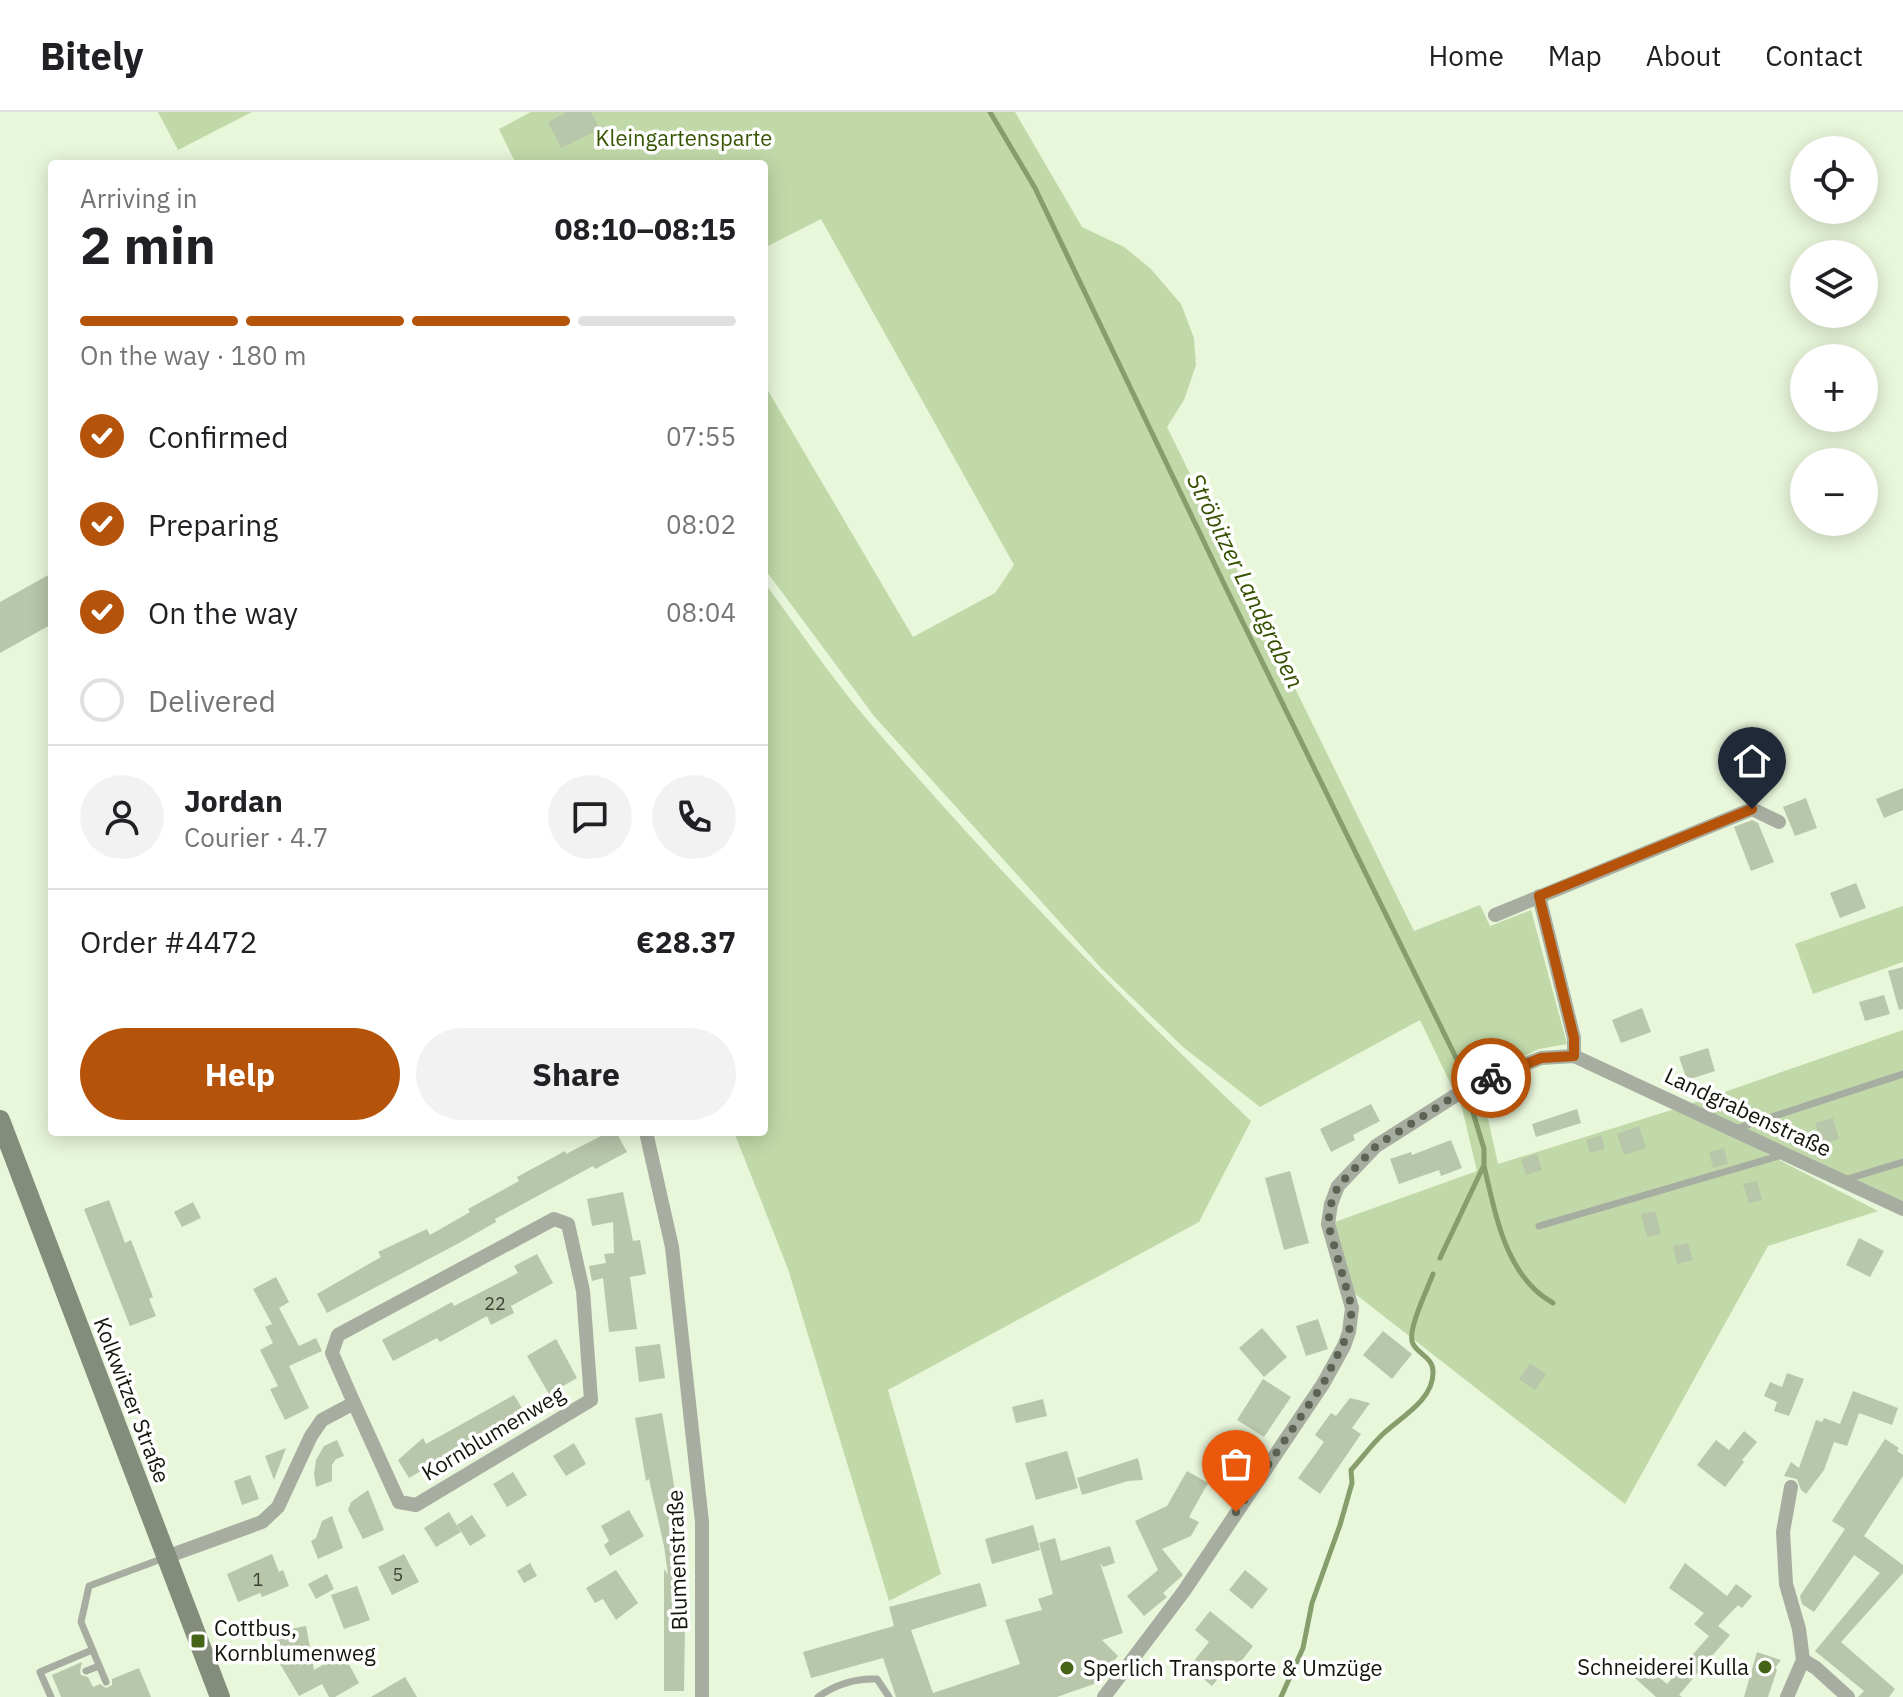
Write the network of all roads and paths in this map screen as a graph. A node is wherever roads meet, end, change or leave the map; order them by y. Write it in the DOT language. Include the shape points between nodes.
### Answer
graph roads {
  1 [pos="1779,822"];
  2 [pos="1539,896"];
  3 [pos="1495,915"];
  4 [pos="1574,1056"];
  5 [pos="1903,1074"];
  6 [pos="0,1120"];
  7 [pos="1733,1129"];
  8 [pos="647,1136"];
  9 [pos="1785,1154"];
  10 [pos="1903,1162"];
  11 [pos="1842,1181"];
  12 [pos="1903,1209"];
  13 [pos="1539,1226"];
  14 [pos="354,1403"];
  15 [pos="1791,1487"];
  16 [pos="166,1557"];
  17 [pos="92,1650"];
  18 [pos="1803,1660"];
  19 [pos="99,1666"];
  20 [pos="86,1671"];
  21 [pos="106,1682"];
  22 [pos="56,1684"];
  23 [pos="47,1688"];
  24 [pos="51,1697"];
  25 [pos="220,1697"];
  26 [pos="702,1697"];
  27 [pos="818,1697"];
  28 [pos="889,1697"];
  29 [pos="1104,1697"];
  30 [pos="1787,1697"];
  31 [pos="1848,1697"];
  1 -- 2 [label="street" via="1752,809"];
  2 -- 3 [label="street"];
  2 -- 4 [label="street"];
  4 -- 7 [label="street, Landgrabenstraße"];
  4 -- 29 [label="street" via="1541,1058 1472,1085 1376,1146 1338,1186 1328,1224 1352,1308 1344,1346 1184,1591"];
  5 -- 7 [label="lane"];
  6 -- 16 [label="main road, Kolkwitzer Straße"];
  7 -- 9 [label="street, Landgrabenstraße"];
  8 -- 26 [label="street, Blumenstraße" via="672,1247 702,1522"];
  9 -- 11 [label="street, Landgrabenstraße"];
  9 -- 13 [label="lane"];
  10 -- 11 [label="lane"];
  11 -- 12 [label="street, Landgrabenstraße"];
  14 -- 14 [label="street, Kornblumenweg" via="332,1353 338,1335 554,1219 568,1224 583,1291 591,1400 416,1505 399,1502"];
  14 -- 16 [label="street" via="322,1420 278,1507 262,1522"];
  15 -- 18 [label="street" via="1783,1532 1786,1584"];
  16 -- 17 [label="lane" via="89,1586 81,1622"];
  16 -- 25 [label="main road, Kolkwitzer Straße"];
  17 -- 19 [label="lane"];
  17 -- 23 [label="lane" via="40,1672"];
  18 -- 30 [label="street"];
  18 -- 31 [label="street"];
  19 -- 20 [label="lane"];
  19 -- 21 [label="lane"];
  22 -- 23 [label="lane"];
  23 -- 24 [label="lane"];
  27 -- 28 [label="lane" via="860,1678 877,1679"];
}
